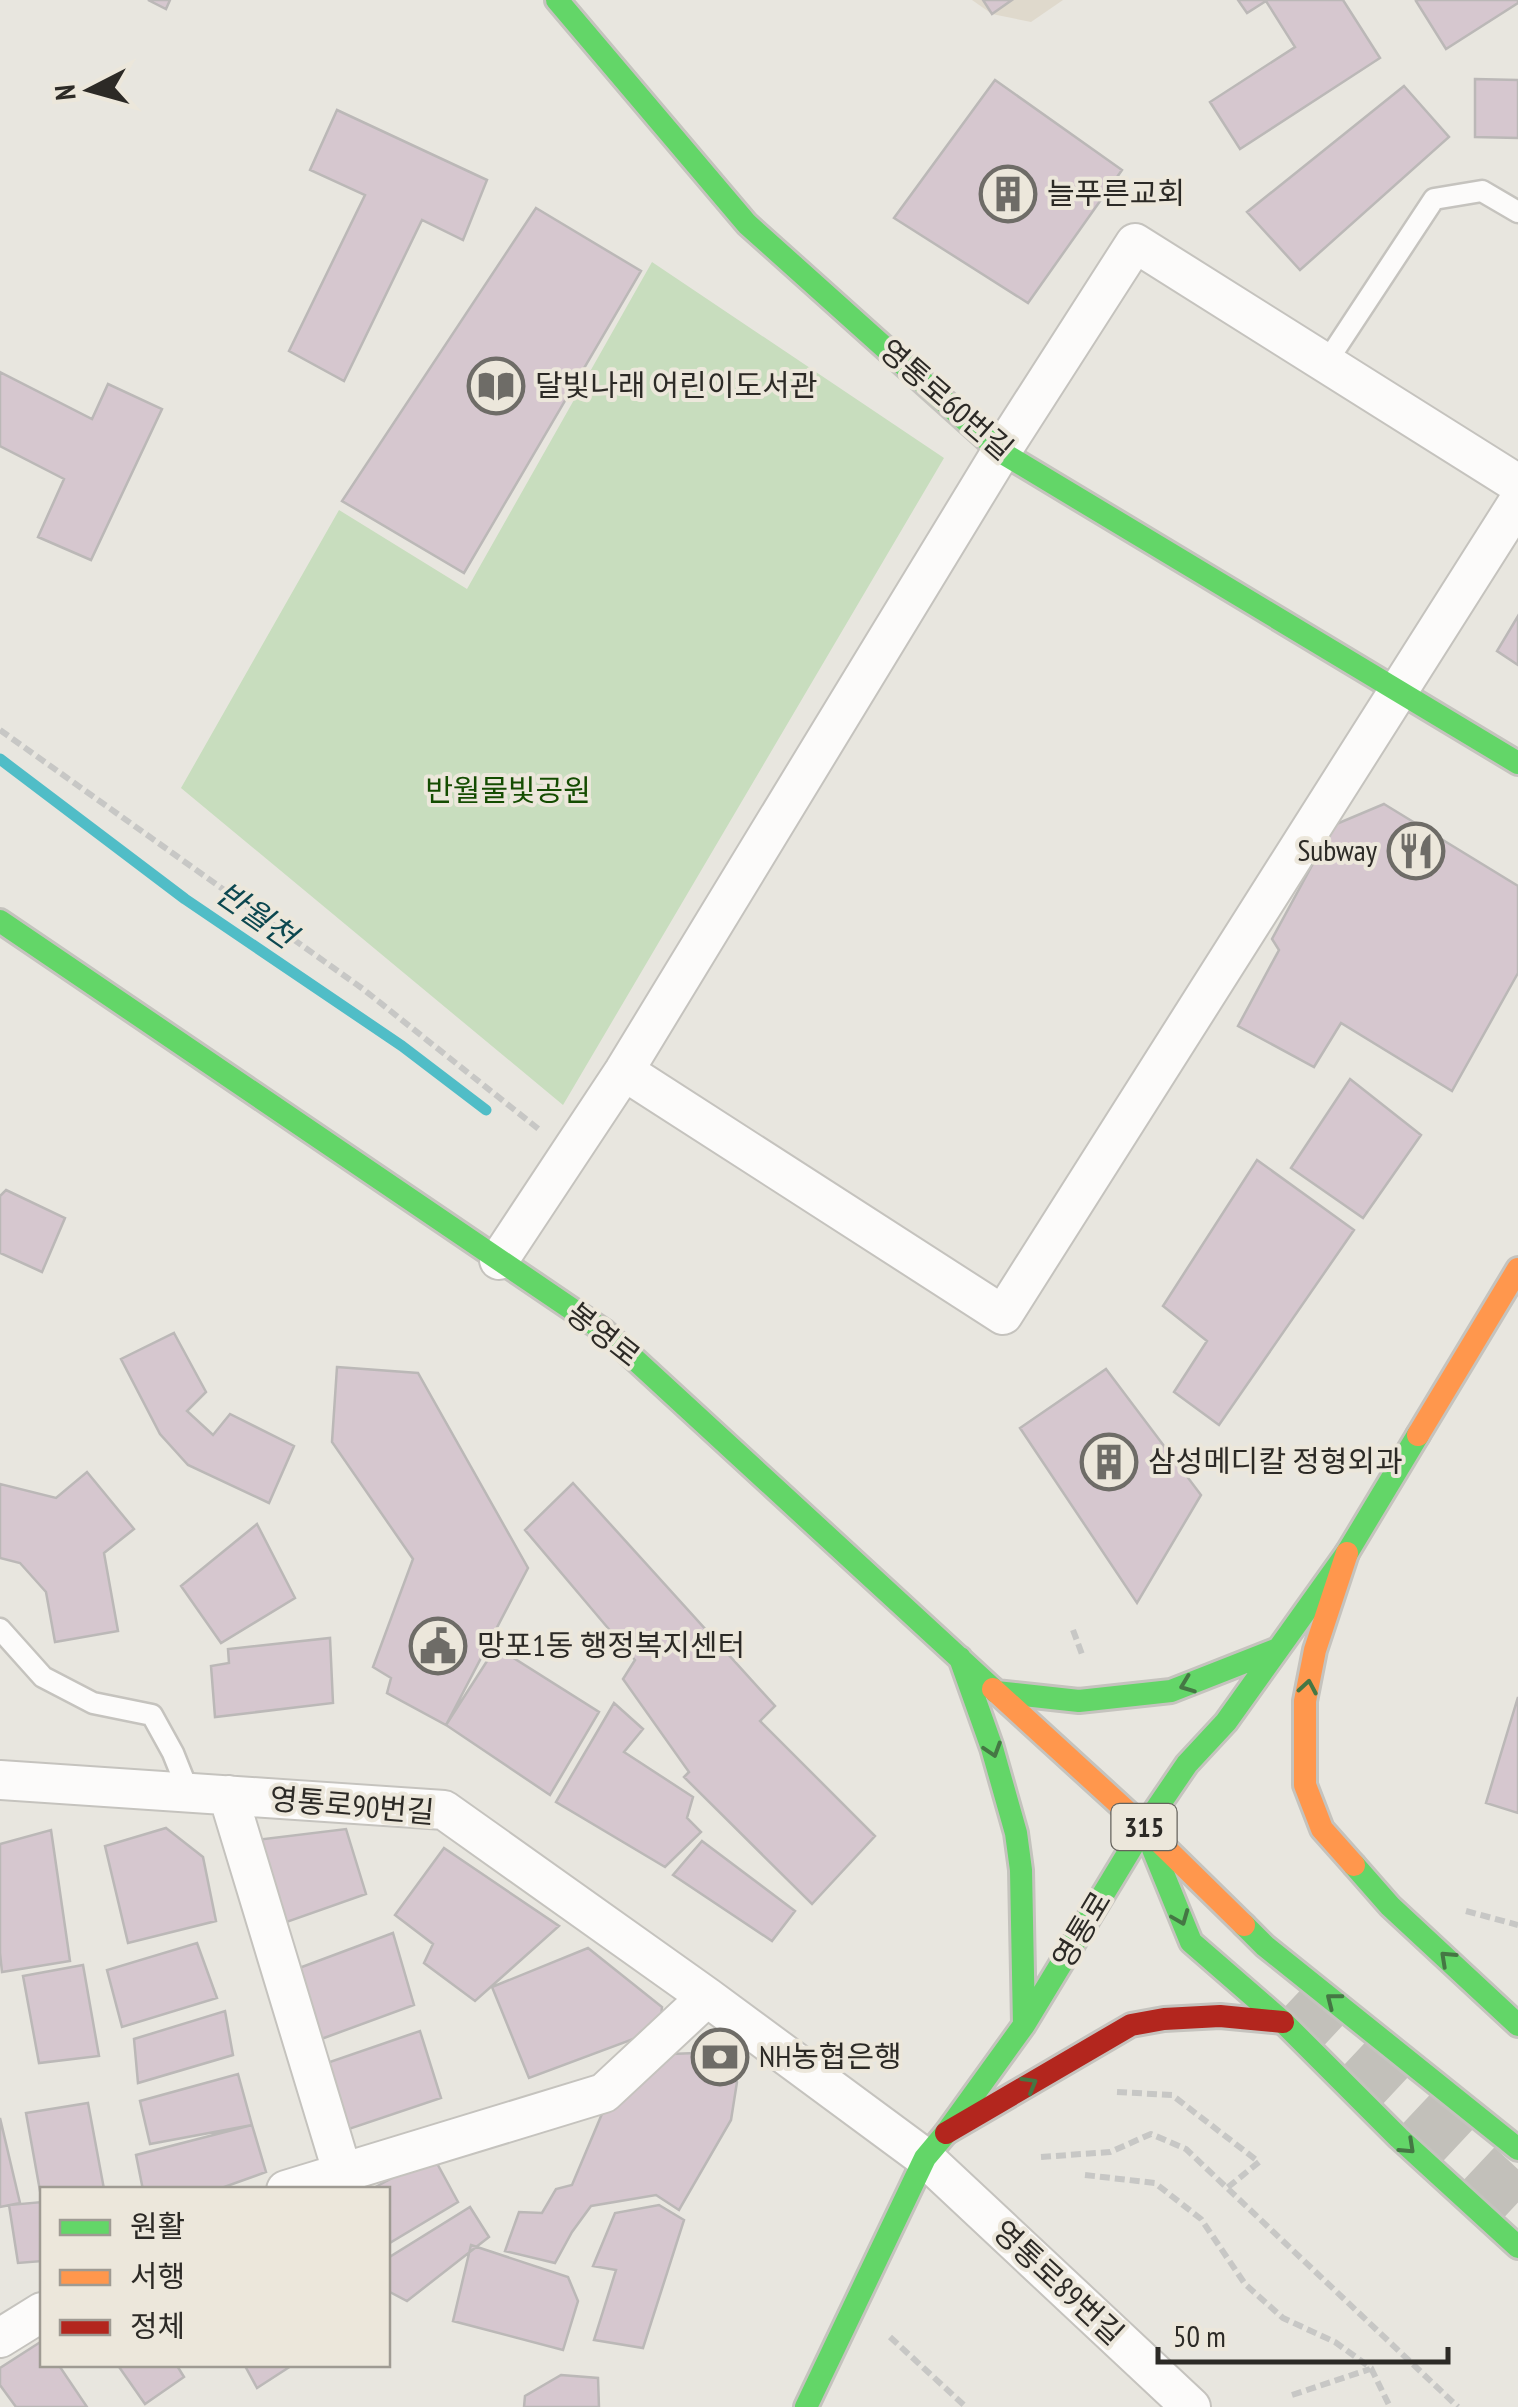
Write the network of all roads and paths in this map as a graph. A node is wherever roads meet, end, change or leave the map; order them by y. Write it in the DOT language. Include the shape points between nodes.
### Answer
graph roads {
  1 [pos="558,0"];
  2 [pos="1518,212"];
  3 [pos="1326,363"];
  4 [pos="1002,452"];
  5 [pos="1518,484"];
  6 [pos="1518,502"];
  7 [pos="1398,691"];
  8 [pos="0,730"];
  9 [pos="1518,763"];
  10 [pos="0,921"];
  11 [pos="624,1071"];
  12 [pos="570,1154"];
  13 [pos="499,1260"];
  14 [pos="1518,1269"];
  15 [pos="1347,1553"];
  16 [pos="0,1629"];
  17 [pos="1278,1649"];
  18 [pos="960,1658"];
  19 [pos="996,1692"];
  20 [pos="0,1780"];
  21 [pos="189,1792"];
  22 [pos="228,1795"];
  23 [pos="1144,1828"];
  24 [pos="1460,1910"];
  25 [pos="1518,1925"];
  26 [pos="707,1997"];
  27 [pos="1283,2022"];
  28 [pos="1518,2024"];
  29 [pos="1024,2025"];
  30 [pos="1118,2092"];
  31 [pos="936,2146"];
  32 [pos="1518,2149"];
  33 [pos="1041,2157"];
  34 [pos="342,2171"];
  35 [pos="1085,2174"];
  36 [pos="295,2187"];
  37 [pos="1227,2188"];
  38 [pos="1518,2247"];
  39 [pos="855,2304"];
  40 [pos="40,2313"];
  41 [pos="0,2338"];
  42 [pos="1371,2368"];
  43 [pos="1292,2395"];
  44 [pos="806,2407"];
  45 [pos="966,2407"];
  46 [pos="1192,2407"];
  47 [pos="1390,2407"];
  48 [pos="1458,2407"];
  1 -- 4 [label="main road, 영통로60번길" via="747,224"];
  2 -- 3 [label="lane" via="1482,191 1434,200"];
  3 -- 4 [label="street" via="1135,243"];
  3 -- 5 [label="street"];
  4 -- 7 [label="main road, 영통로60번길"];
  4 -- 11 [label="street"];
  6 -- 7 [label="street"];
  7 -- 9 [label="main road, 영통로60번길"];
  7 -- 11 [label="street" via="1003,1315"];
  8 -- 12 [label="path" via="363,989"];
  10 -- 13 [label="main road, 봉영로"];
  11 -- 12 [label="street"];
  12 -- 13 [label="street"];
  13 -- 18 [label="main road, 봉영로" via="604,1331"];
  14 -- 15 [label="main road, 영통로 / 315"];
  15 -- 17 [label="main road, 영통로 / 315"];
  28 -- 15 [label="main road, one-way" via="1379,1893 1322,1829 1306,1784 1305,1701"];
  16 -- 21 [label="lane" via="43,1677 94,1703 152,1715"];
  17 -- 19 [label="main road, one-way" via="1171,1691 1079,1700"];
  17 -- 23 [label="main road, 영통로 / 315"];
  18 -- 19 [label="main road, 봉영로"];
  18 -- 29 [label="main road, one-way" via="1016,1832"];
  19 -- 23 [label="main road, 봉영로"];
  20 -- 21 [label="street, 영통로90번길"];
  21 -- 22 [label="street, 영통로90번길"];
  22 -- 26 [label="street, 영통로90번길" via="444,1810"];
  22 -- 34 [label="street"];
  23 -- 27 [label="main road, one-way" via="1191,1942"];
  23 -- 29 [label="main road, 영통로 / 315"];
  32 -- 23 [label="main road, 봉영로, one-way" via="1265,1946"];
  24 -- 25 [label="path"];
  26 -- 31 [label="street, 영통로90번길"];
  26 -- 34 [label="street" via="604,2093"];
  31 -- 27 [label="main road, one-way" via="1131,2025 1220,2016"];
  27 -- 38 [label="main road, one-way"];
  29 -- 31 [label="main road, 영통로 / 315"];
  30 -- 37 [label="path" via="1172,2096 1259,2162"];
  31 -- 39 [label="main road, 영통로 / 315"];
  31 -- 46 [label="street, 영통로89번길"];
  33 -- 37 [label="path" via="1110,2152 1151,2134 1186,2150"];
  34 -- 36 [label="street"];
  35 -- 42 [label="path" via="1156,2183 1202,2219 1245,2284 1283,2318"];
  37 -- 48 [label="path"];
  39 -- 44 [label="main road, 영통로 / 315"];
  39 -- 45 [label="path"];
  40 -- 41 [label="street"];
  42 -- 43 [label="path"];
  42 -- 47 [label="path"];
}
